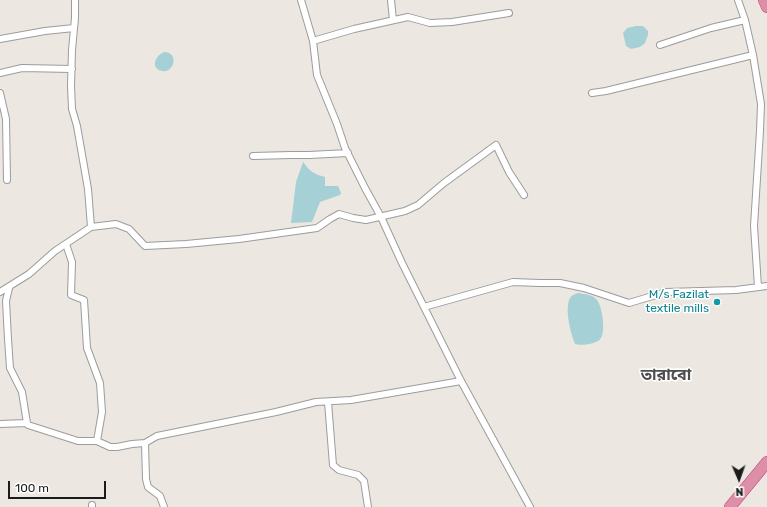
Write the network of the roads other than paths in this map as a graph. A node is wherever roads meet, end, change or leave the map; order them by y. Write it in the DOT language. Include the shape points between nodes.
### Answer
graph roads {
  1 [pos="75,0"];
  2 [pos="301,0"];
  3 [pos="391,0"];
  4 [pos="738,0"];
  5 [pos="764,0"];
  6 [pos="767,7"];
  7 [pos="509,13"];
  8 [pos="393,20"];
  9 [pos="745,20"];
  10 [pos="74,28"];
  11 [pos="0,39"];
  12 [pos="313,41"];
  13 [pos="660,45"];
  14 [pos="753,55"];
  15 [pos="72,69"];
  16 [pos="0,73"];
  17 [pos="0,93"];
  18 [pos="592,93"];
  19 [pos="348,153"];
  20 [pos="253,156"];
  21 [pos="7,180"];
  22 [pos="524,195"];
  23 [pos="381,217"];
  24 [pos="91,227"];
  25 [pos="66,244"];
  26 [pos="767,286"];
  27 [pos="758,287"];
  28 [pos="8,288"];
  29 [pos="0,292"];
  30 [pos="424,307"];
  31 [pos="461,380"];
  32 [pos="328,402"];
  33 [pos="27,423"];
  34 [pos="0,424"];
  35 [pos="97,441"];
  36 [pos="145,443"];
  37 [pos="767,462"];
  38 [pos="164,507"];
  39 [pos="368,507"];
  40 [pos="530,507"];
  41 [pos="730,507"];
  1 -- 10 [label="street"];
  2 -- 12 [label="street"];
  3 -- 8 [label="street"];
  4 -- 9 [label="street"];
  5 -- 6 [label="highway"];
  7 -- 8 [label="street" via="430,24 408,17"];
  8 -- 12 [label="street"];
  9 -- 13 [label="street"];
  9 -- 14 [label="street"];
  10 -- 11 [label="street"];
  10 -- 15 [label="street"];
  12 -- 19 [label="street" via="317,75"];
  14 -- 18 [label="street"];
  14 -- 27 [label="street" via="761,104 754,226"];
  15 -- 16 [label="street" via="22,68"];
  15 -- 24 [label="street" via="72,109 88,189"];
  17 -- 21 [label="street" via="6,119"];
  19 -- 20 [label="street"];
  19 -- 23 [label="street"];
  22 -- 23 [label="street" via="496,146 418,206"];
  23 -- 24 [label="street" via="366,220 339,214 317,228 186,244 144,246 130,229 116,224"];
  23 -- 30 [label="street"];
  24 -- 25 [label="street"];
  25 -- 28 [label="street"];
  25 -- 35 [label="street" via="72,262 71,295 84,300 87,348 100,383 102,412"];
  26 -- 27 [label="street"];
  27 -- 30 [label="street" via="666,292 629,303 560,283 513,282"];
  28 -- 29 [label="street"];
  28 -- 33 [label="street" via="6,301 10,368 22,392"];
  30 -- 31 [label="street"];
  31 -- 32 [label="street"];
  31 -- 40 [label="street"];
  32 -- 36 [label="street" via="316,402 157,436"];
  32 -- 39 [label="street" via="333,465 339,470 358,475 364,481"];
  33 -- 34 [label="street"];
  33 -- 35 [label="street" via="28,426 78,441"];
  35 -- 36 [label="street" via="117,447"];
  36 -- 38 [label="street" via="148,488 160,496"];
  37 -- 41 [label="highway"];
}
